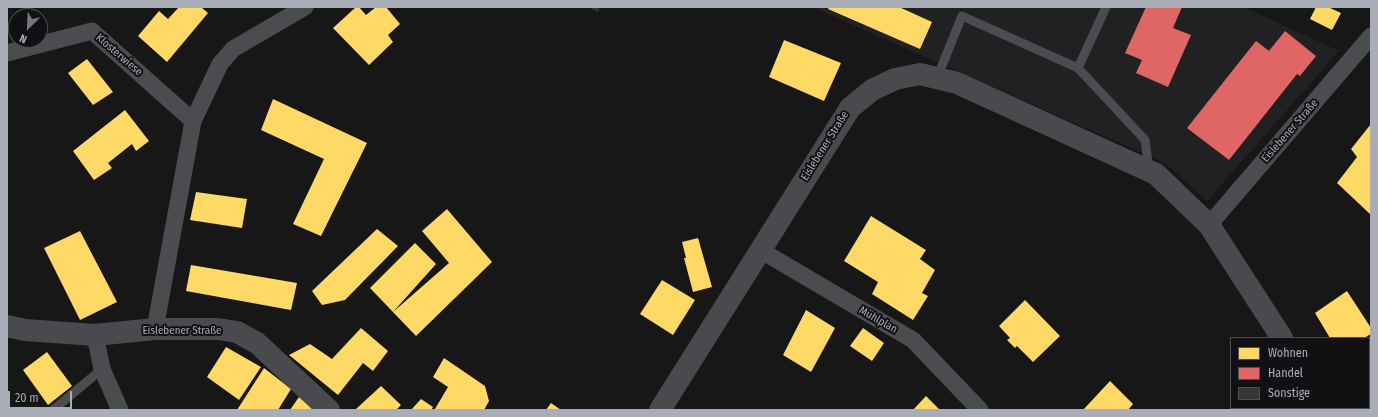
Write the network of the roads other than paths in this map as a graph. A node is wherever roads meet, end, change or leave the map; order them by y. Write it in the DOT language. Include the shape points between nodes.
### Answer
graph roads {
  1 [pos="305,7"];
  2 [pos="1106,7"];
  3 [pos="1371,36"];
  4 [pos="7,53"];
  5 [pos="1078,68"];
  6 [pos="937,78"];
  7 [pos="194,121"];
  8 [pos="1149,171"];
  9 [pos="1209,225"];
  10 [pos="760,250"];
  11 [pos="7,326"];
  12 [pos="155,329"];
  13 [pos="95,335"];
  14 [pos="1281,337"];
  15 [pos="102,369"];
  16 [pos="52,410"];
  17 [pos="120,410"];
  18 [pos="329,410"];
  19 [pos="660,410"];
  20 [pos="980,410"];
  1 -- 7 [label="street" via="233,49 220,64"];
  2 -- 5 [label="lane"];
  3 -- 9 [label="street, Eislebener Straße"];
  4 -- 7 [label="street, Klosterwiese" via="92,31"];
  5 -- 6 [label="lane" via="962,16"];
  5 -- 8 [label="lane" via="1146,140"];
  6 -- 8 [label="main road, Eislebener Straße" via="957,83"];
  6 -- 10 [label="main road, Eislebener Straße" via="920,74 895,79 872,90 850,108"];
  7 -- 12 [label="street"];
  8 -- 9 [label="main road, Eislebener Straße" via="1156,174"];
  9 -- 14 [label="main road, Eislebener Straße"];
  10 -- 19 [label="main road, Eislebener Straße"];
  10 -- 20 [label="street, Mühlplan" via="913,340"];
  11 -- 13 [label="main road, Eislebener Straße" via="25,330"];
  12 -- 13 [label="main road, Eislebener Straße"];
  12 -- 18 [label="main road, Eislebener Straße" via="218,329 237,332 257,343"];
  13 -- 15 [label="street"];
  15 -- 16 [label="lane"];
  15 -- 17 [label="street"];
}
